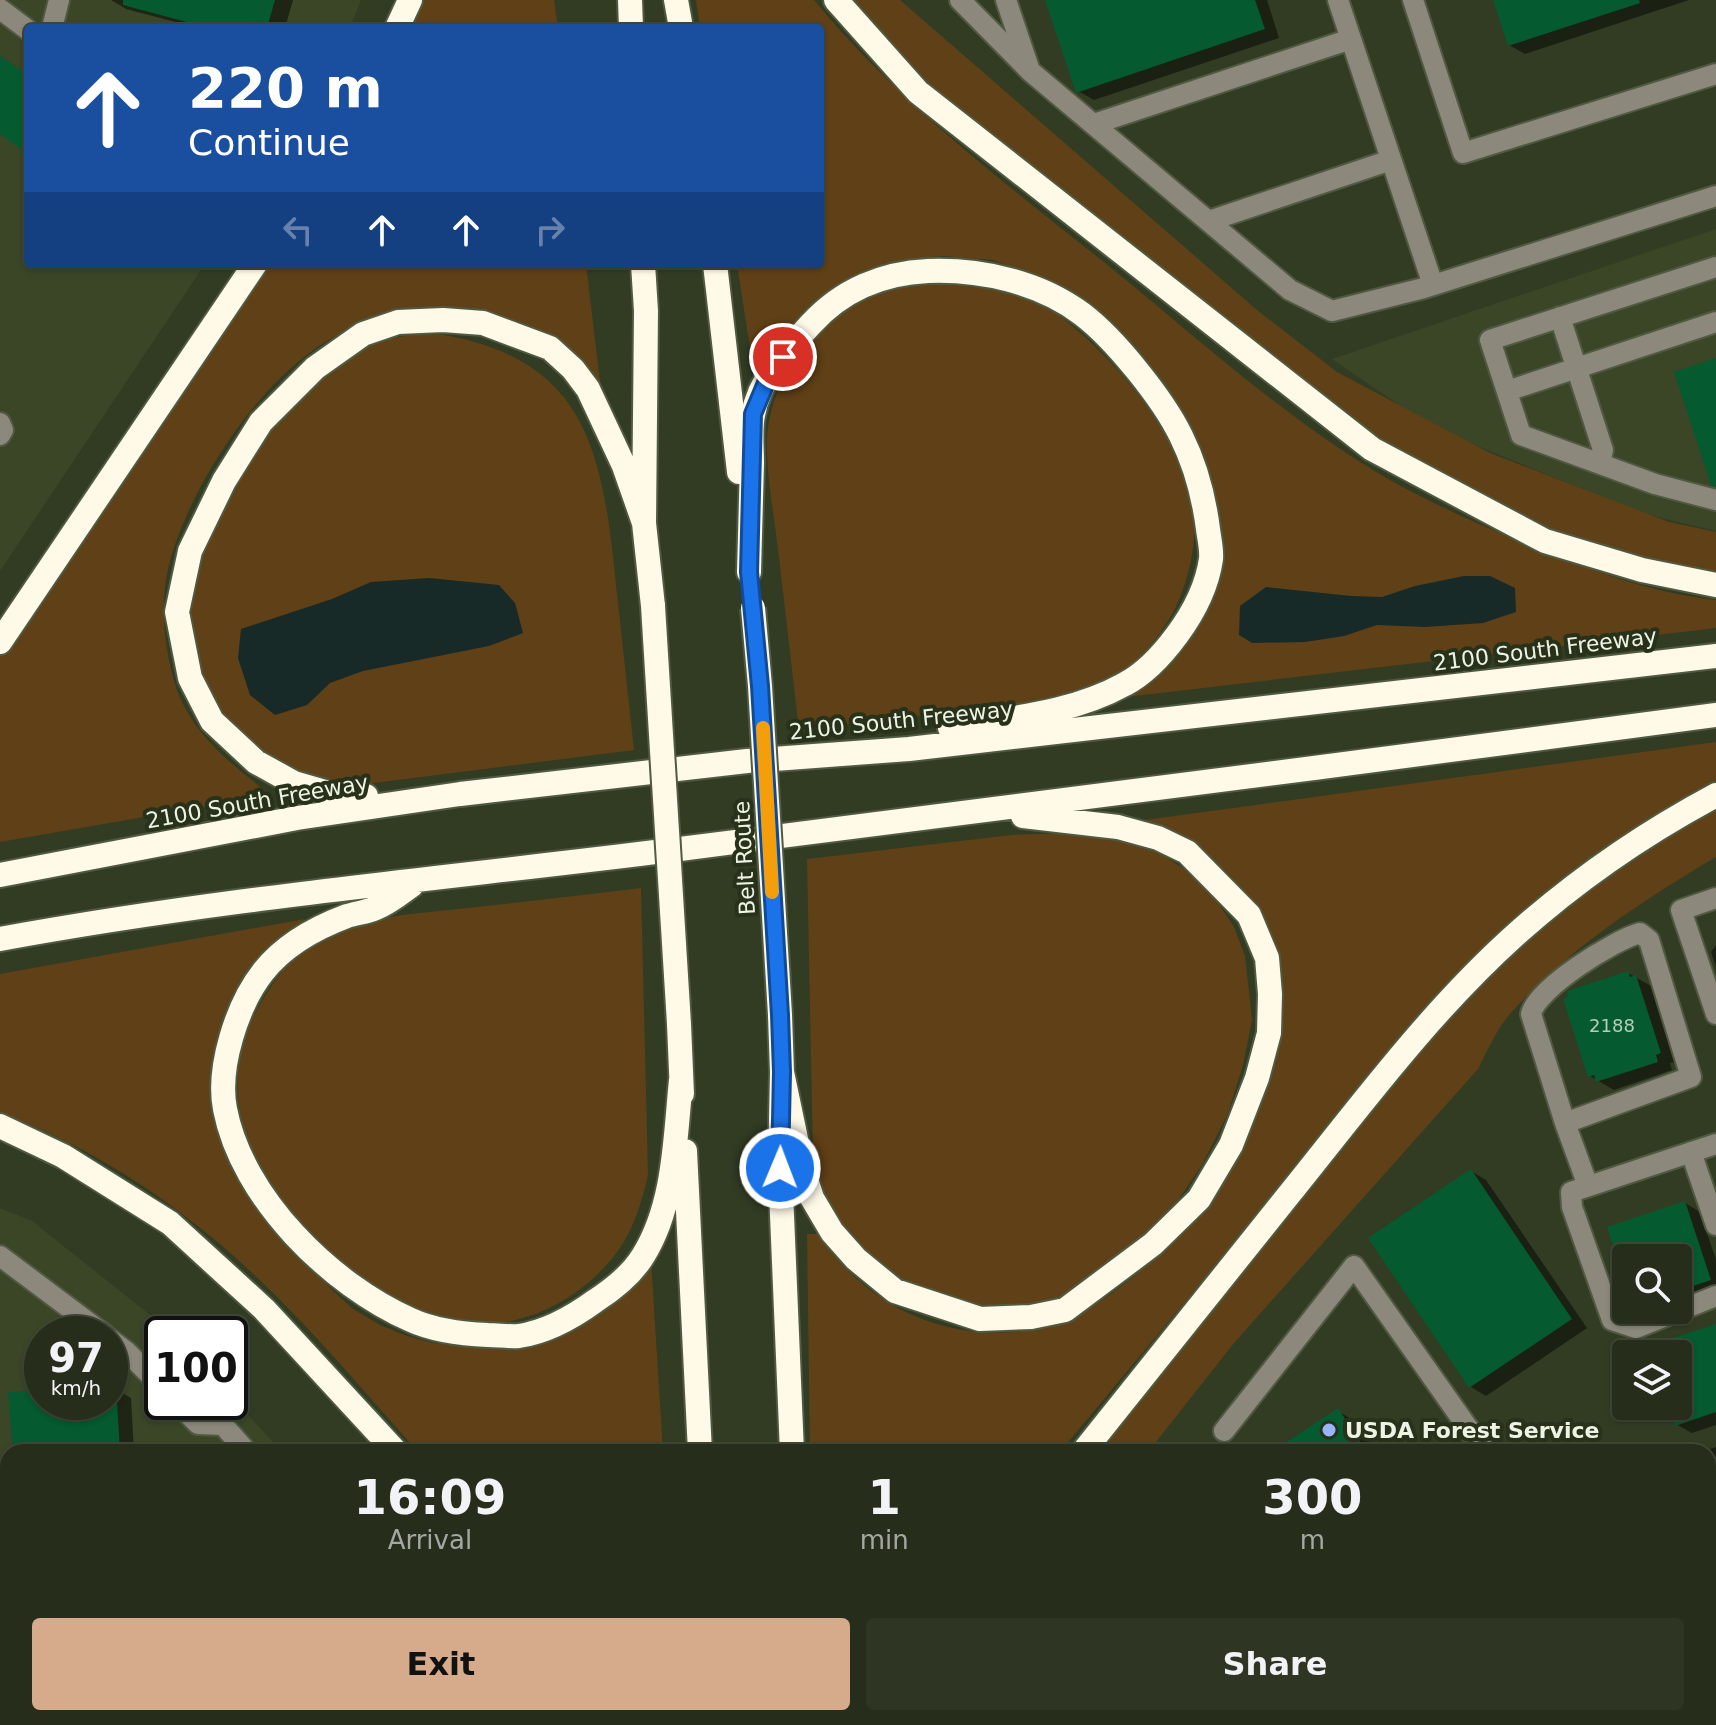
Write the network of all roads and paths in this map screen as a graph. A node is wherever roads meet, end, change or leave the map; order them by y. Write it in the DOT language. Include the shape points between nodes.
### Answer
graph roads {
  1 [pos="59,0"];
  2 [pos="410,0"];
  3 [pos="630,0"];
  4 [pos="676,0"];
  5 [pos="836,0"];
  6 [pos="960,0"];
  7 [pos="1006,0"];
  8 [pos="1338,0"];
  9 [pos="1413,0"];
  10 [pos="0,9"];
  11 [pos="53,24"];
  12 [pos="399,24"];
  13 [pos="631,24"];
  14 [pos="680,24"];
  15 [pos="24,27"];
  16 [pos="1351,39"];
  17 [pos="1030,71"];
  18 [pos="1716,74"];
  19 [pos="1094,124"];
  20 [pos="1391,160"];
  21 [pos="1716,196"];
  22 [pos="1209,221"];
  23 [pos="1716,267"];
  24 [pos="252,268"];
  25 [pos="643,268"];
  26 [pos="715,268"];
  27 [pos="1433,285"];
  28 [pos="1560,317"];
  29 [pos="1716,322"];
  30 [pos="1576,368"];
  31 [pos="1507,391"];
  32 [pos="0,423"];
  33 [pos="0,435"];
  34 [pos="1600,464"];
  35 [pos="1716,500"];
  36 [pos="644,523"];
  37 [pos="749,572"];
  38 [pos="1716,585"];
  39 [pos="0,642"];
  40 [pos="1716,656"];
  41 [pos="1716,715"];
  42 [pos="747,761"];
  43 [pos="460,794"];
  44 [pos="1716,795"];
  45 [pos="981,812"];
  46 [pos="0,875"];
  47 [pos="417,882"];
  48 [pos="1716,898"];
  49 [pos="0,939"];
  50 [pos="1716,1014"];
  51 [pos="782,1072"];
  52 [pos="681,1080"];
  53 [pos="1565,1123"];
  54 [pos="0,1126"];
  55 [pos="1716,1144"];
  56 [pos="1691,1152"];
  57 [pos="1580,1189"];
  58 [pos="1716,1225"];
  59 [pos="0,1256"];
  60 [pos="1716,1296"];
  61 [pos="80,1316"];
  62 [pos="128,1353"];
  63 [pos="144,1369"];
  64 [pos="194,1420"];
  65 [pos="1224,1431"];
  66 [pos="240,1444"];
  67 [pos="389,1444"];
  68 [pos="700,1444"];
  69 [pos="792,1444"];
  70 [pos="1089,1444"];
  71 [pos="1479,1444"];
  1 -- 11 [label="street"];
  2 -- 12 [label="highway"];
  3 -- 13 [label="highway"];
  4 -- 14 [label="highway"];
  5 -- 38 [label="highway" via="918,92 1372,449 1545,541"];
  6 -- 17 [label="street"];
  7 -- 17 [label="street"];
  8 -- 16 [label="street"];
  9 -- 18 [label="street" via="1463,153"];
  10 -- 15 [label="street"];
  16 -- 19 [label="street"];
  16 -- 20 [label="street"];
  17 -- 19 [label="street"];
  19 -- 22 [label="street"];
  20 -- 22 [label="street"];
  20 -- 27 [label="street"];
  21 -- 27 [label="street"];
  22 -- 27 [label="street" via="1290,290 1332,311"];
  23 -- 28 [label="street"];
  24 -- 39 [label="highway"];
  25 -- 36 [label="highway"];
  26 -- 37 [label="highway, Belt Route"];
  28 -- 30 [label="street"];
  28 -- 31 [label="street" via="1490,340"];
  29 -- 30 [label="street"];
  30 -- 31 [label="street"];
  30 -- 34 [label="street" via="1603,450"];
  31 -- 34 [label="street" via="1521,435"];
  32 -- 33 [label="street"];
  34 -- 35 [label="street"];
  36 -- 43 [label="highway" via="605,421 573,369 550,348 483,323 398,322 363,334 315,368 261,422 190,551 177,612 190,678 212,721 256,762 294,783 339,796"];
  36 -- 52 [label="highway, bridge"];
  37 -- 42 [label="highway" via="753,414 771,371 826,308 870,281 955,270 1002,277 1045,294 1082,314 1121,352 1181,435 1197,479 1212,556 1192,615 1154,662 1126,684 1069,708"];
  37 -- 51 [label="highway, Belt Route, bridge"];
  40 -- 42 [label="highway, 2100 South Freeway" via="909,749"];
  41 -- 45 [label="highway"];
  42 -- 43 [label="highway, 2100 South Freeway"];
  43 -- 46 [label="highway, 2100 South Freeway" via="297,818"];
  44 -- 70 [label="highway" via="1591,873 1467,983 1341,1130"];
  45 -- 47 [label="highway"];
  45 -- 51 [label="highway" via="1118,827 1158,838 1187,852 1249,915 1267,958 1269,1033 1231,1145 1199,1199 1153,1244 1065,1310 980,1319 895,1291 832,1232 812,1198 801,1163"];
  47 -- 49 [label="highway"];
  47 -- 52 [label="highway" via="378,907 318,928 285,948 261,973 235,1023 225,1073 225,1108 239,1152 268,1203 308,1249 361,1293 413,1321 463,1334 519,1336 569,1320 612,1289 643,1257 670,1183"];
  48 -- 50 [label="street" via="1681,910"];
  51 -- 69 [label="highway, Belt Route" via="780,1168"];
  52 -- 68 [label="highway"];
  53 -- 53 [label="street" via="1691,1077 1649,940 1640,933 1563,977 1533,1007"];
  53 -- 57 [label="street"];
  54 -- 67 [label="highway" via="63,1156 170,1223 264,1309"];
  55 -- 56 [label="street"];
  56 -- 57 [label="street"];
  56 -- 58 [label="street"];
  57 -- 60 [label="street" via="1572,1207 1612,1320 1636,1328"];
  59 -- 61 [label="street"];
  62 -- 63 [label="street"];
  64 -- 66 [label="street" via="223,1425"];
  65 -- 71 [label="street" via="1354,1266"];
}
